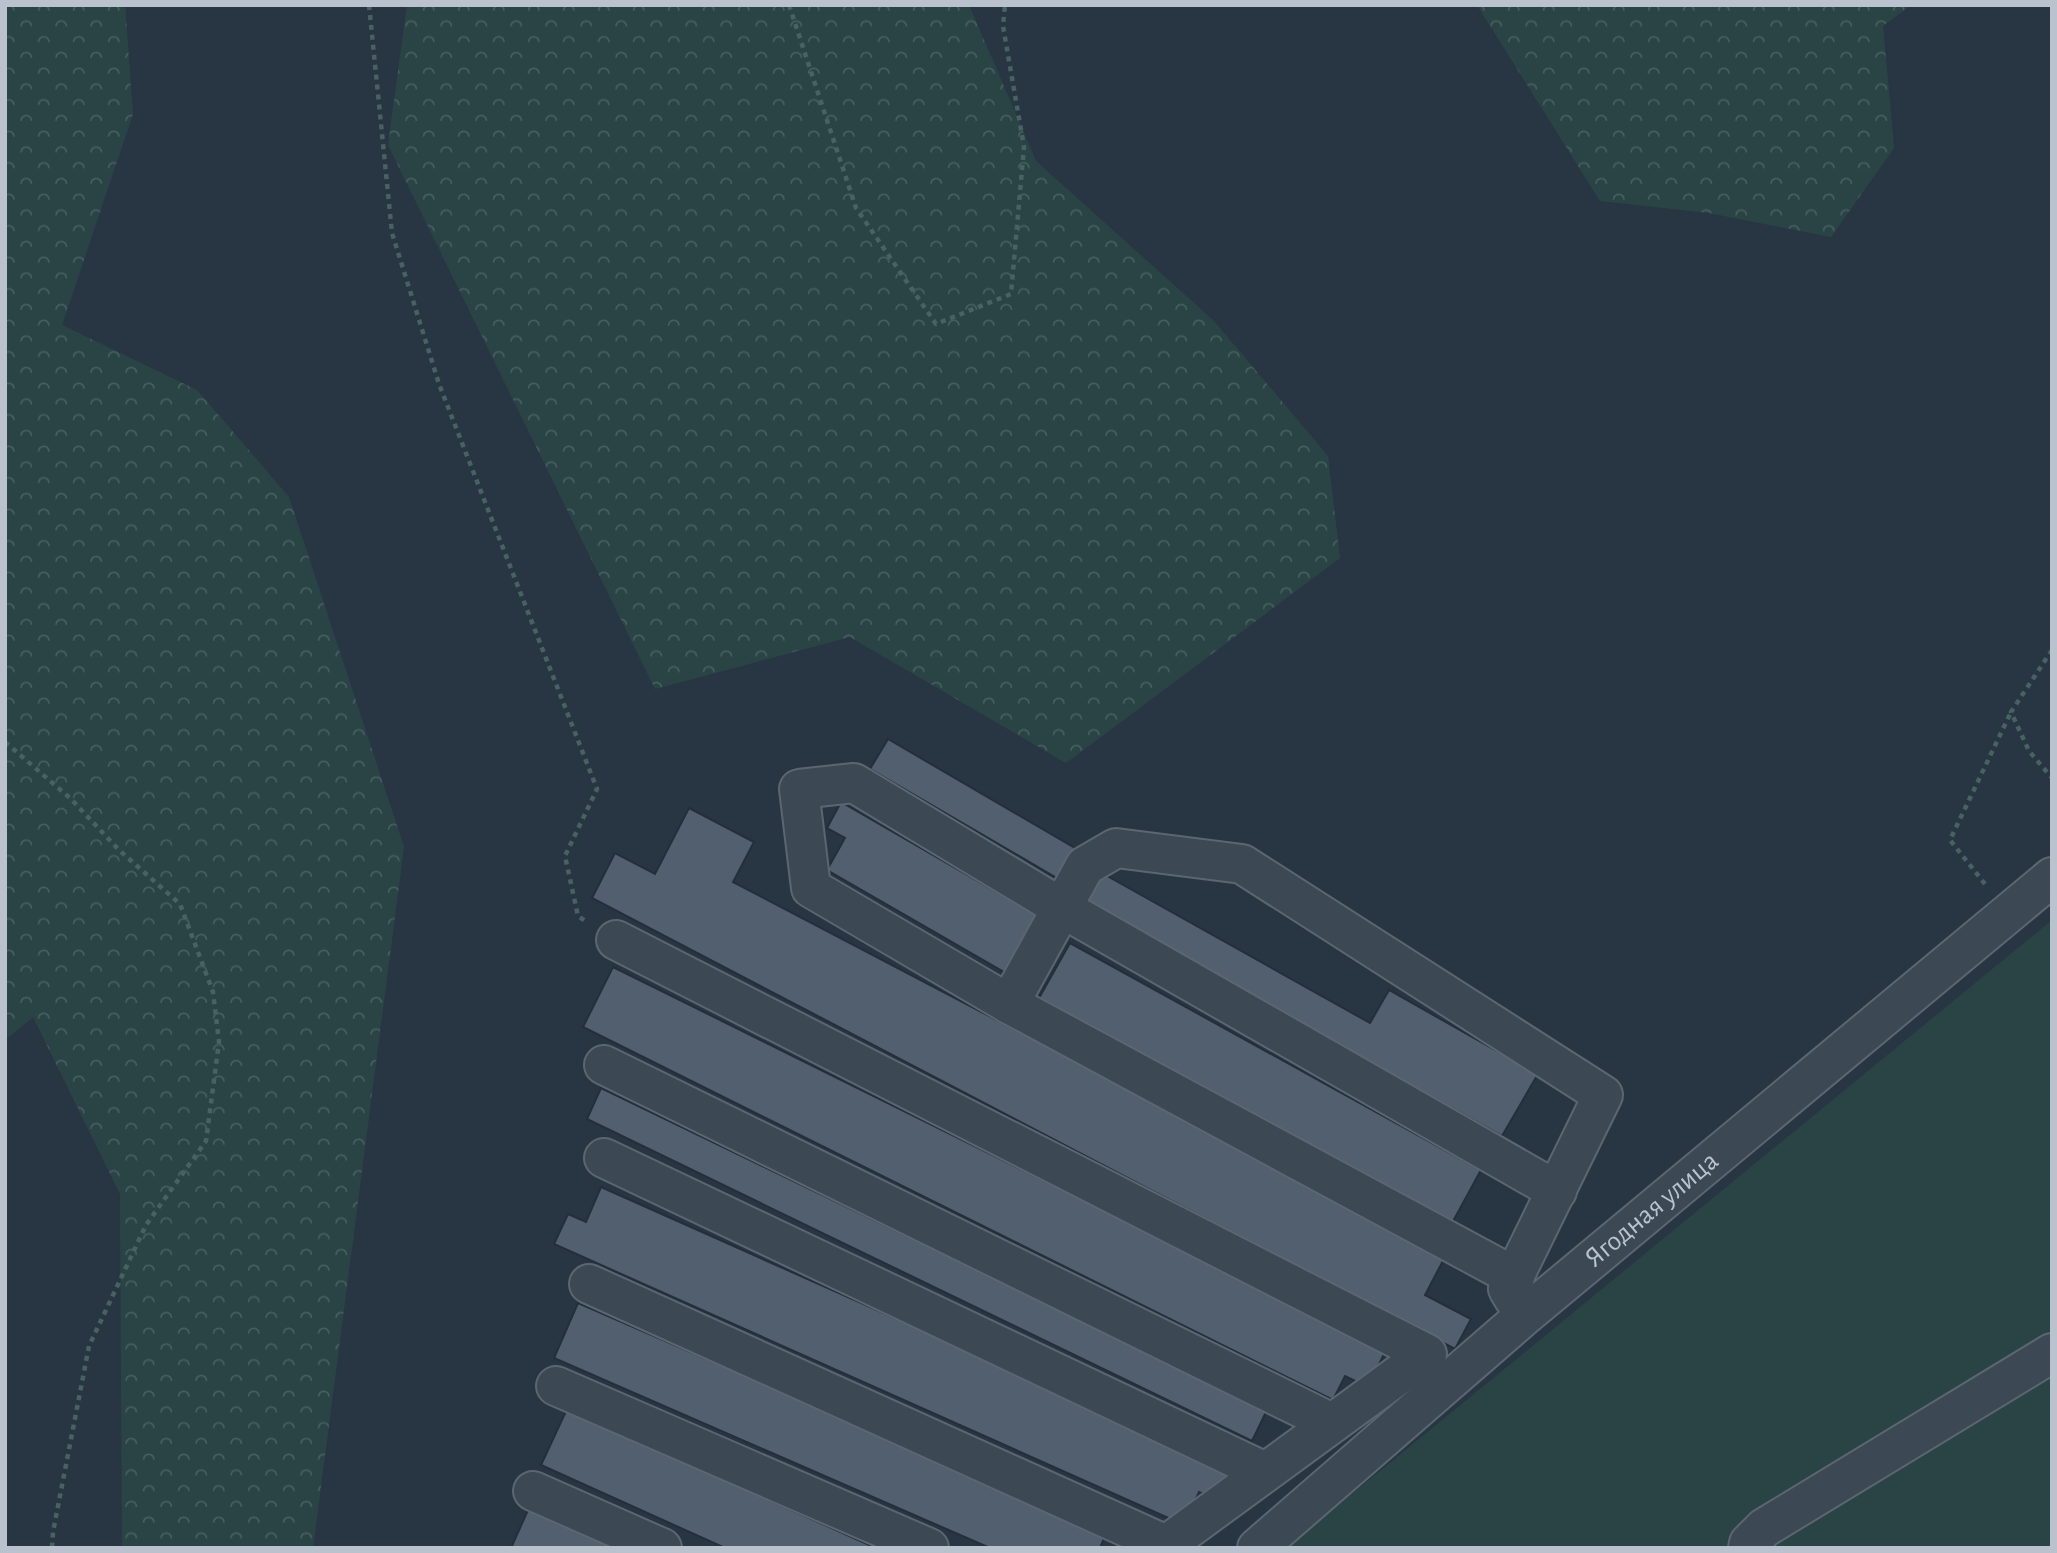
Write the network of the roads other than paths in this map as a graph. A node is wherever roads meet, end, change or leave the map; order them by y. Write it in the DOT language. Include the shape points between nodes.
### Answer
graph roads {
  1 [pos="2052,877"];
  2 [pos="1062,908"];
  3 [pos="616,940"];
  4 [pos="1009,1004"];
  5 [pos="604,1065"];
  6 [pos="604,1158"];
  7 [pos="1557,1191"];
  8 [pos="1515,1277"];
  9 [pos="589,1284"];
  10 [pos="1523,1317"];
  11 [pos="2052,1353"];
  12 [pos="556,1386"];
  13 [pos="1332,1423"];
  14 [pos="1265,1472"];
  15 [pos="533,1490"];
  16 [pos="1164,1546"];
  17 [pos="663,1548"];
  18 [pos="929,1548"];
  19 [pos="1257,1548"];
  20 [pos="1748,1548"];
  1 -- 10 [label="street, Ягодная улица"];
  2 -- 4 [label="street"];
  2 -- 4 [label="street" via="854,783 799,789 811,888"];
  2 -- 7 [label="street"];
  2 -- 7 [label="street" via="1085,866 1116,848 1242,864 1603,1095"];
  3 -- 13 [label="street" via="1427,1354"];
  4 -- 8 [label="street"];
  5 -- 13 [label="street"];
  6 -- 14 [label="street"];
  7 -- 8 [label="street"];
  8 -- 10 [label="street" via="1508,1289"];
  9 -- 16 [label="street"];
  10 -- 19 [label="street, Ягодная улица"];
  11 -- 20 [label="street" via="1764,1528"];
  12 -- 18 [label="street"];
  13 -- 14 [label="street"];
  14 -- 16 [label="street"];
  15 -- 17 [label="street"];
}
